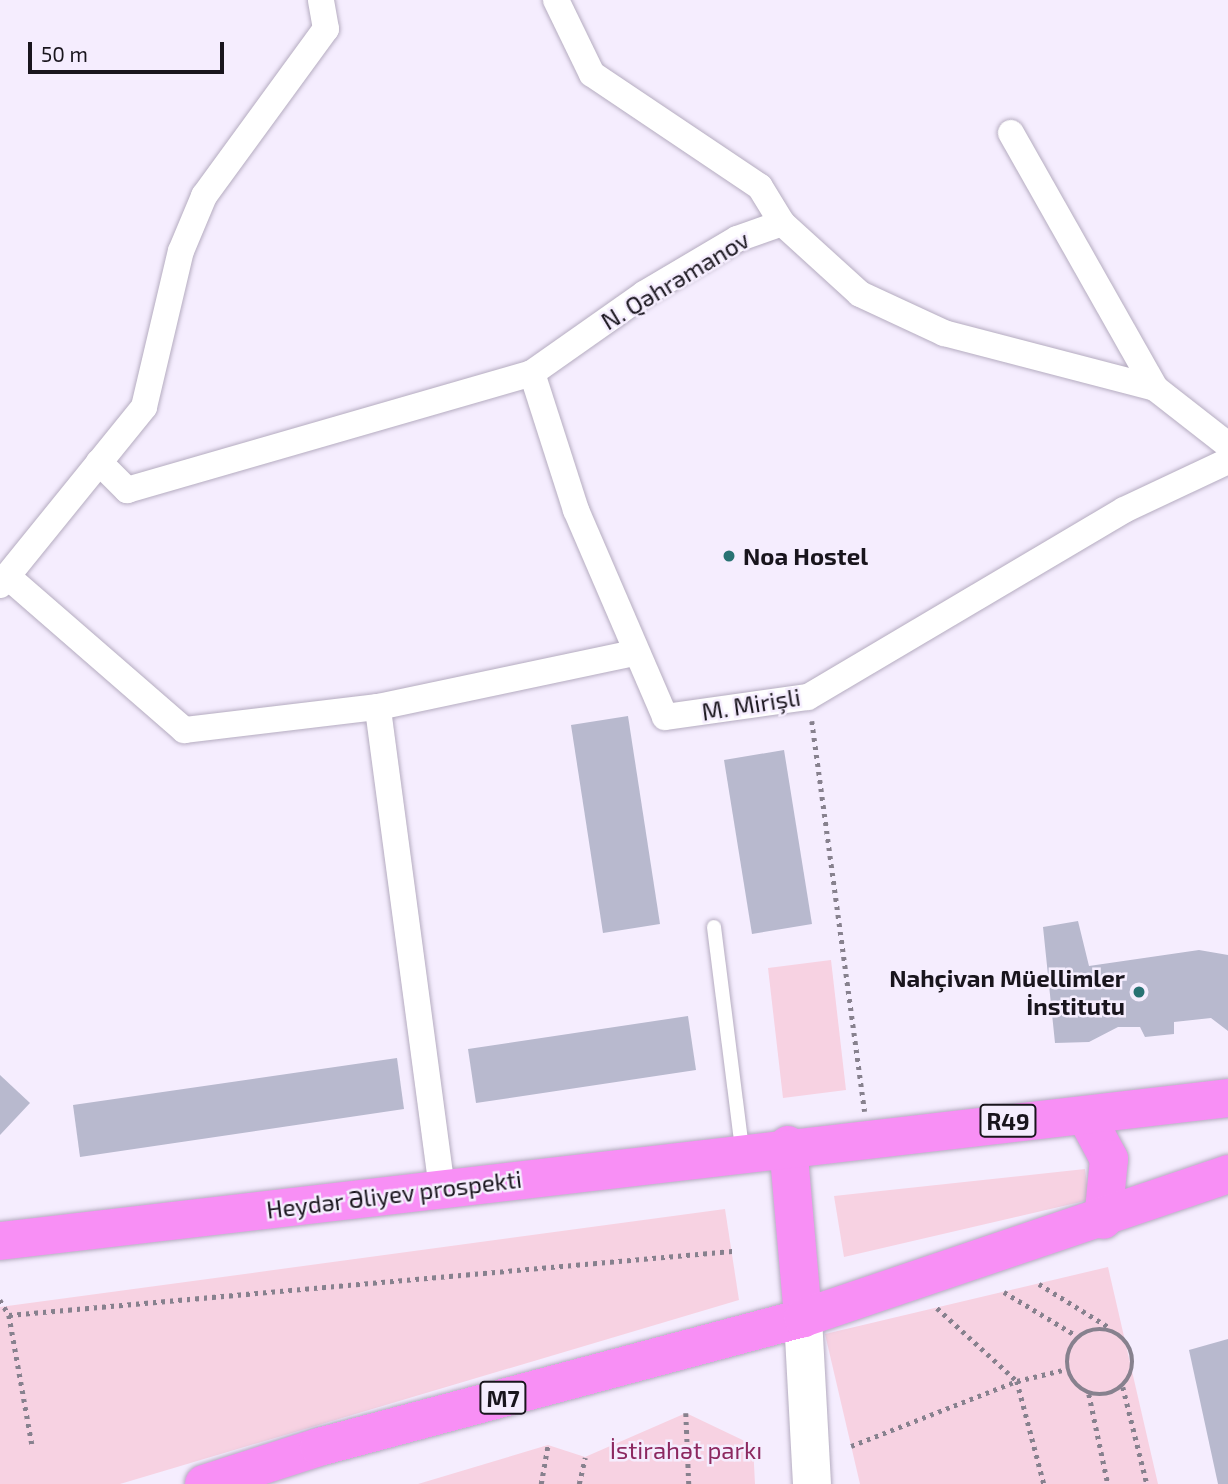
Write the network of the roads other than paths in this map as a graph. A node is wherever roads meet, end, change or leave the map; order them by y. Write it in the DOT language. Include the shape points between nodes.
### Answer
graph roads {
  1 [pos="321,0"];
  2 [pos="556,0"];
  3 [pos="1011,133"];
  4 [pos="782,223"];
  5 [pos="531,373"];
  6 [pos="1155,388"];
  7 [pos="1228,445"];
  8 [pos="1228,461"];
  9 [pos="99,462"];
  10 [pos="4,580"];
  11 [pos="635,653"];
  12 [pos="378,706"];
  13 [pos="714,927"];
  14 [pos="1228,1098"];
  15 [pos="1086,1116"];
  16 [pos="788,1145"];
  17 [pos="742,1150"];
  18 [pos="1228,1174"];
  19 [pos="442,1189"];
  20 [pos="1103,1220"];
  21 [pos="0,1241"];
  22 [pos="803,1318"];
  23 [pos="204,1484"];
  24 [pos="812,1484"];
  1 -- 9 [label="street" via="326,29 204,195 181,251 144,407"];
  2 -- 4 [label="street" via="592,74 760,187"];
  3 -- 6 [label="street"];
  4 -- 5 [label="street, N. Qəhrəmanov" via="737,239 667,280"];
  4 -- 6 [label="street" via="860,294 944,333"];
  5 -- 9 [label="street, N. Qəhrəmanov" via="127,490"];
  5 -- 11 [label="street, M. Mirişli" via="576,510"];
  6 -- 7 [label="street"];
  8 -- 11 [label="street, M. Mirişli" via="1124,510 808,697 665,717"];
  9 -- 10 [label="street"];
  10 -- 12 [label="street" via="184,730"];
  11 -- 12 [label="street"];
  12 -- 19 [label="street"];
  13 -- 17 [label="lane"];
  14 -- 15 [label="highway, R49"];
  15 -- 16 [label="highway, R49"];
  15 -- 20 [label="highway" via="1109,1160"];
  16 -- 17 [label="highway, Heydər Əliyev prospekti"];
  16 -- 22 [label="highway"];
  17 -- 19 [label="highway, Heydər Əliyev prospekti"];
  18 -- 20 [label="highway, M7"];
  19 -- 21 [label="highway, Heydər Əliyev prospekti"];
  20 -- 22 [label="highway, M7"];
  22 -- 23 [label="highway, M7" via="319,1447"];
  22 -- 24 [label="main road"];
}
